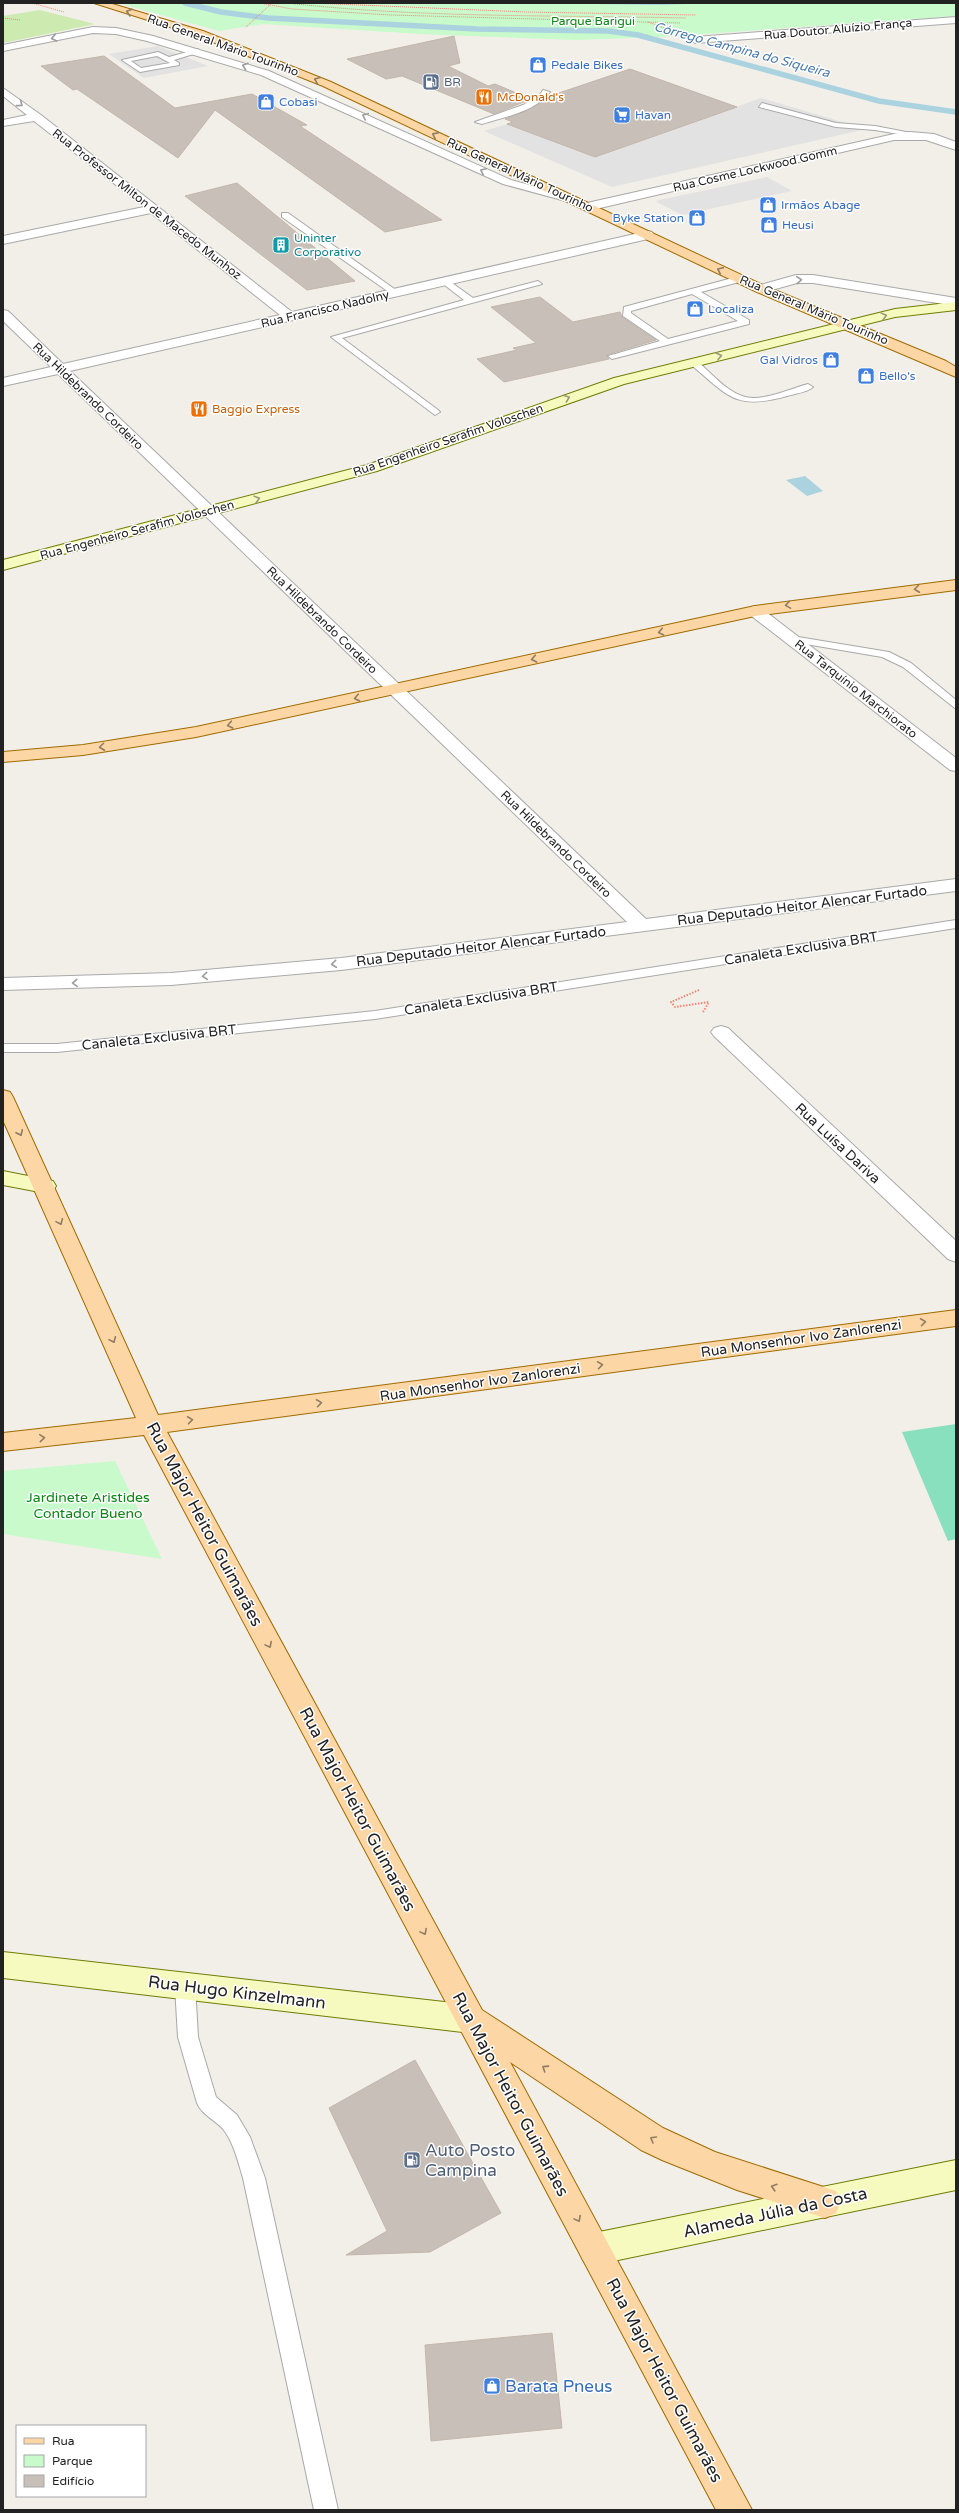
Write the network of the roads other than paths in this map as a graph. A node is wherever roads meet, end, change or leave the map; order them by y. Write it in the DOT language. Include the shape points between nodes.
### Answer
graph roads {
  1 [pos="99,3"];
  2 [pos="956,20"];
  3 [pos="695,40"];
  4 [pos="3,48"];
  5 [pos="198,51"];
  6 [pos="170,59"];
  7 [pos="3,91"];
  8 [pos="546,92"];
  9 [pos="762,105"];
  10 [pos="37,117"];
  11 [pos="479,122"];
  12 [pos="3,123"];
  13 [pos="923,136"];
  14 [pos="956,148"];
  15 [pos="573,200"];
  16 [pos="587,207"];
  17 [pos="154,209"];
  18 [pos="285,215"];
  19 [pos="648,235"];
  20 [pos="3,240"];
  21 [pos="740,279"];
  22 [pos="445,282"];
  23 [pos="538,284"];
  24 [pos="761,289"];
  25 [pos="693,291"];
  26 [pos="396,293"];
  27 [pos="471,301"];
  28 [pos="956,302"];
  29 [pos="956,306"];
  30 [pos="3,314"];
  31 [pos="290,317"];
  32 [pos="846,324"];
  33 [pos="667,342"];
  34 [pos="612,356"];
  35 [pos="693,362"];
  36 [pos="60,369"];
  37 [pos="956,372"];
  38 [pos="3,382"];
  39 [pos="808,387"];
  40 [pos="435,412"];
  41 [pos="209,511"];
  42 [pos="3,565"];
  43 [pos="956,585"];
  44 [pos="756,611"];
  45 [pos="792,640"];
  46 [pos="395,690"];
  47 [pos="956,706"];
  48 [pos="3,757"];
  49 [pos="956,766"];
  50 [pos="956,885"];
  51 [pos="956,924"];
  52 [pos="642,926"];
  53 [pos="3,984"];
  54 [pos="721,1032"];
  55 [pos="3,1048"];
  56 [pos="3,1097"];
  57 [pos="3,1178"];
  58 [pos="45,1186"];
  59 [pos="956,1254"];
  60 [pos="956,1318"];
  61 [pos="151,1426"];
  62 [pos="3,1442"];
  63 [pos="3,1965"];
  64 [pos="185,1986"];
  65 [pos="471,2019"];
  66 [pos="956,2175"];
  67 [pos="825,2202"];
  68 [pos="594,2249"];
  69 [pos="326,2510"];
  70 [pos="735,2510"];
  15 -- 1 [label="main road, Rua General Mário Tourinho, one-way" via="290,68 199,33"];
  2 -- 3 [label="street, Rua Doutor Aluízio França"];
  5 -- 4 [label="street, one-way" via="104,30"];
  5 -- 6 [label="lane"];
  15 -- 5 [label="street, one-way" via="507,182 294,84"];
  6 -- 6 [label="lane" via="158,54 125,60 140,70 177,64"];
  7 -- 10 [label="street, Rua Professor Milton de Macedo Munhoz, one-way"];
  8 -- 11 [label="lane" via="531,104"];
  9 -- 13 [label="lane" via="836,125"];
  10 -- 12 [label="street"];
  10 -- 17 [label="street, Rua Professor Milton de Macedo Munhoz"];
  13 -- 14 [label="street, Rua Cosme Lockwood Gomm" via="947,141"];
  13 -- 16 [label="street, Rua Cosme Lockwood Gomm" via="894,137"];
  15 -- 16 [label="main road, Rua General Mário Tourinho"];
  16 -- 19 [label="main road, Rua General Mário Tourinho"];
  17 -- 20 [label="street"];
  17 -- 31 [label="street, Rua Professor Milton de Macedo Munhoz"];
  18 -- 26 [label="lane"];
  21 -- 19 [label="main road, Rua General Mário Tourinho, one-way"];
  19 -- 22 [label="street, Rua Francisco Nadolny"];
  21 -- 24 [label="main road, Rua General Mário Tourinho"];
  21 -- 25 [label="lane"];
  22 -- 26 [label="street, Rua Francisco Nadolny"];
  22 -- 27 [label="lane"];
  23 -- 27 [label="lane"];
  24 -- 28 [label="street, one-way" via="796,279 813,279"];
  24 -- 32 [label="main road, Rua General Mário Tourinho"];
  25 -- 33 [label="lane" via="625,311"];
  25 -- 33 [label="lane" via="746,322"];
  26 -- 31 [label="street, Rua Francisco Nadolny"];
  27 -- 40 [label="lane" via="335,337"];
  32 -- 29 [label="street, Rua Engenheiro Serafim Voloschen, one-way" via="895,313"];
  30 -- 36 [label="street, Rua Hildebrando Cordeiro"];
  31 -- 36 [label="street, Rua Francisco Nadolny"];
  35 -- 32 [label="street, Rua Engenheiro Serafim Voloschen, one-way"];
  32 -- 37 [label="main road, Rua General Mário Tourinho"];
  33 -- 34 [label="lane"];
  35 -- 39 [label="lane" via="739,398 750,400"];
  41 -- 35 [label="street, Rua Engenheiro Serafim Voloschen, one-way" via="384,464 604,385"];
  36 -- 38 [label="street, Rua Francisco Nadolny"];
  36 -- 41 [label="street, Rua Hildebrando Cordeiro"];
  41 -- 42 [label="street, Rua Engenheiro Serafim Voloschen"];
  41 -- 46 [label="street, Rua Hildebrando Cordeiro"];
  43 -- 44 [label="main road, one-way" via="822,600"];
  44 -- 45 [label="street, Rua Tarquínio Marchiorato"];
  44 -- 46 [label="main road, one-way"];
  45 -- 47 [label="lane" via="885,654 907,665"];
  45 -- 49 [label="street, Rua Tarquínio Marchiorato"];
  46 -- 48 [label="main road, one-way" via="138,743"];
  46 -- 52 [label="street, Rua Hildebrando Cordeiro"];
  50 -- 52 [label="street, Rua Deputado Heitor Alencar Furtado"];
  51 -- 55 [label="lane, Canaleta Exclusiva BRT" via="375,1014 57,1048"];
  52 -- 53 [label="street, Rua Deputado Heitor Alencar Furtado, one-way" via="434,953 251,972 123,981"];
  54 -- 59 [label="street, Rua Luísa Dariva"];
  56 -- 58 [label="main road, Rua Major Heitor Guimarães, one-way"];
  57 -- 58 [label="street"];
  58 -- 61 [label="main road, Rua Major Heitor Guimarães, one-way"];
  61 -- 60 [label="main road, Rua Monsenhor Ivo Zanlorenzi, one-way"];
  62 -- 61 [label="main road, Rua Monsenhor Ivo Zanlorenzi, one-way"];
  61 -- 65 [label="main road, Rua Major Heitor Guimarães, one-way"];
  63 -- 64 [label="street, Rua Hugo Kinzelmann"];
  64 -- 65 [label="street, Rua Hugo Kinzelmann"];
  64 -- 69 [label="lane" via="188,2037 207,2103 230,2122 242,2144 254,2178"];
  67 -- 65 [label="main road, one-way" via="727,2173 652,2139"];
  65 -- 68 [label="main road, Rua Major Heitor Guimarães, one-way"];
  66 -- 67 [label="street, Alameda Júlia da Costa"];
  67 -- 68 [label="street, Alameda Júlia da Costa"];
  68 -- 70 [label="main road, Rua Major Heitor Guimarães"];
}
